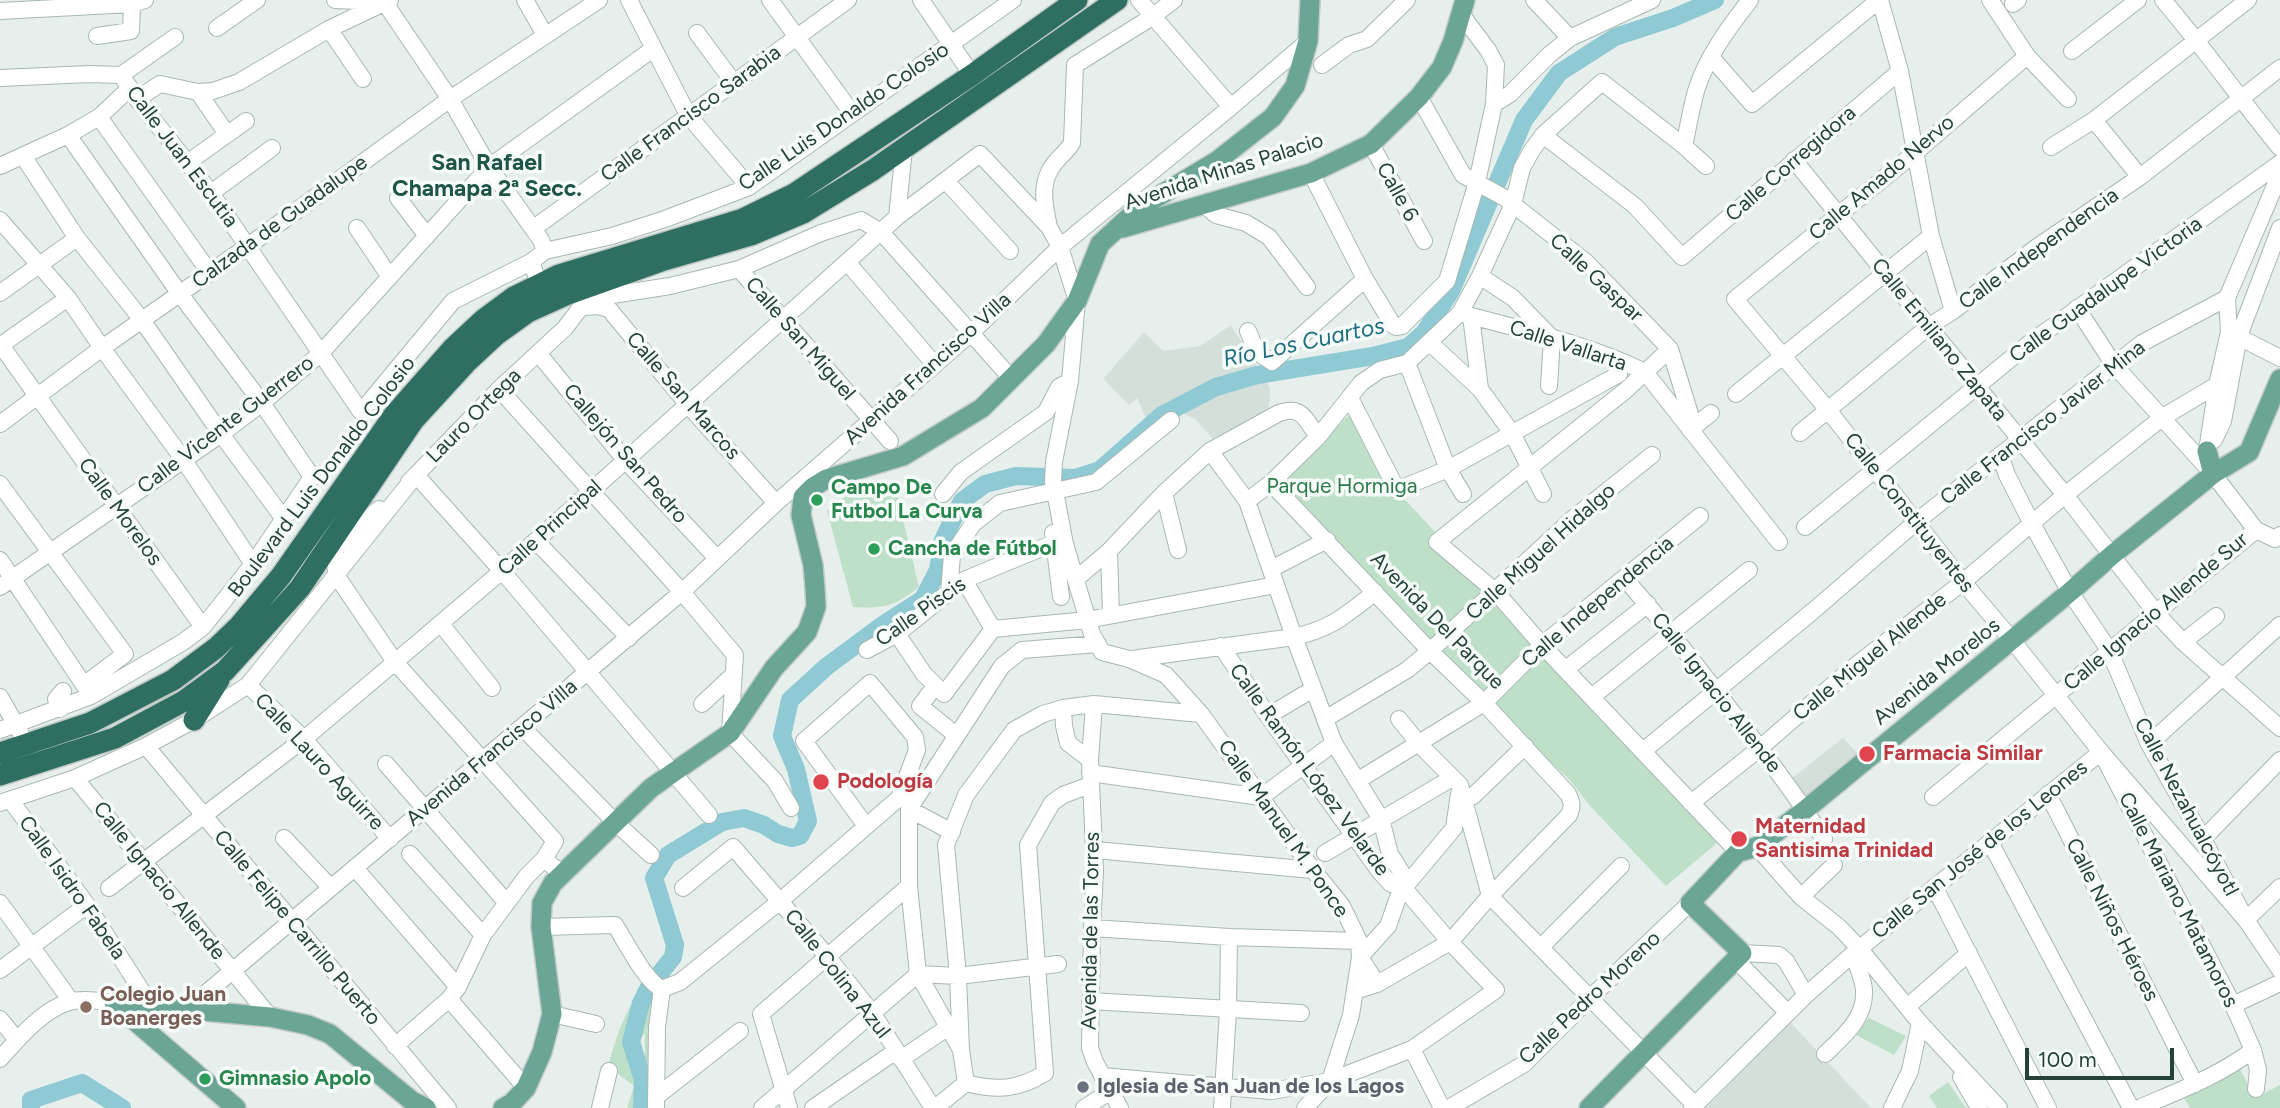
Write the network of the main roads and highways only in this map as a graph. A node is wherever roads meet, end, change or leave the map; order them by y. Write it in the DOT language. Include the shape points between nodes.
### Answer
graph roads {
  1 [pos="1077,0"];
  2 [pos="1117,0"];
  3 [pos="1310,2"];
  4 [pos="1463,7"];
  5 [pos="1113,232"];
  6 [pos="2280,379"];
  7 [pos="2207,451"];
  8 [pos="2213,474"];
  9 [pos="225,671"];
  10 [pos="194,720"];
  11 [pos="12,754"];
  12 [pos="0,774"];
  13 [pos="236,1108"];
  14 [pos="426,1108"];
  15 [pos="503,1108"];
  16 [pos="1589,1108"];
  1 -- 11 [label="highway, Boulevard Luis Donaldo Colosio" via="794,194 743,219 539,283 514,297 453,348 394,415 281,576 216,648 173,680 90,723"];
  2 -- 9 [label="highway, Boulevard Luis Donaldo Colosio" via="817,204 751,236 568,294 527,312 496,335 413,421 300,588"];
  3 -- 5 [label="main road" via="1308,41 1295,86 1273,117 1217,161 1139,208"];
  4 -- 5 [label="main road, Avenida Minas Palacio" via="1443,67 1371,144 1311,173"];
  5 -- 15 [label="main road, Avenida Minas Palacio" via="1100,244 1077,301 1046,344 982,408 903,456 798,493 813,565 816,607 807,632 774,668 730,733 651,788 553,883 542,904 541,927 552,1014 526,1088"];
  6 -- 8 [label="main road, Avenida Morelos" via="2249,452"];
  7 -- 8 [label="main road"];
  8 -- 16 [label="main road, Avenida Morelos" via="1805,810 1757,846 1738,852 1690,903 1739,956"];
  9 -- 10 [label="highway"];
  9 -- 11 [label="highway, Boulevard Luis Donaldo Colosio" via="184,701 115,738"];
  11 -- 12 [label="highway, Boulevard Luis Donaldo Colosio"];
  13 -- 14 [label="main road" via="114,1003 270,1017 308,1025 330,1034"];
}
